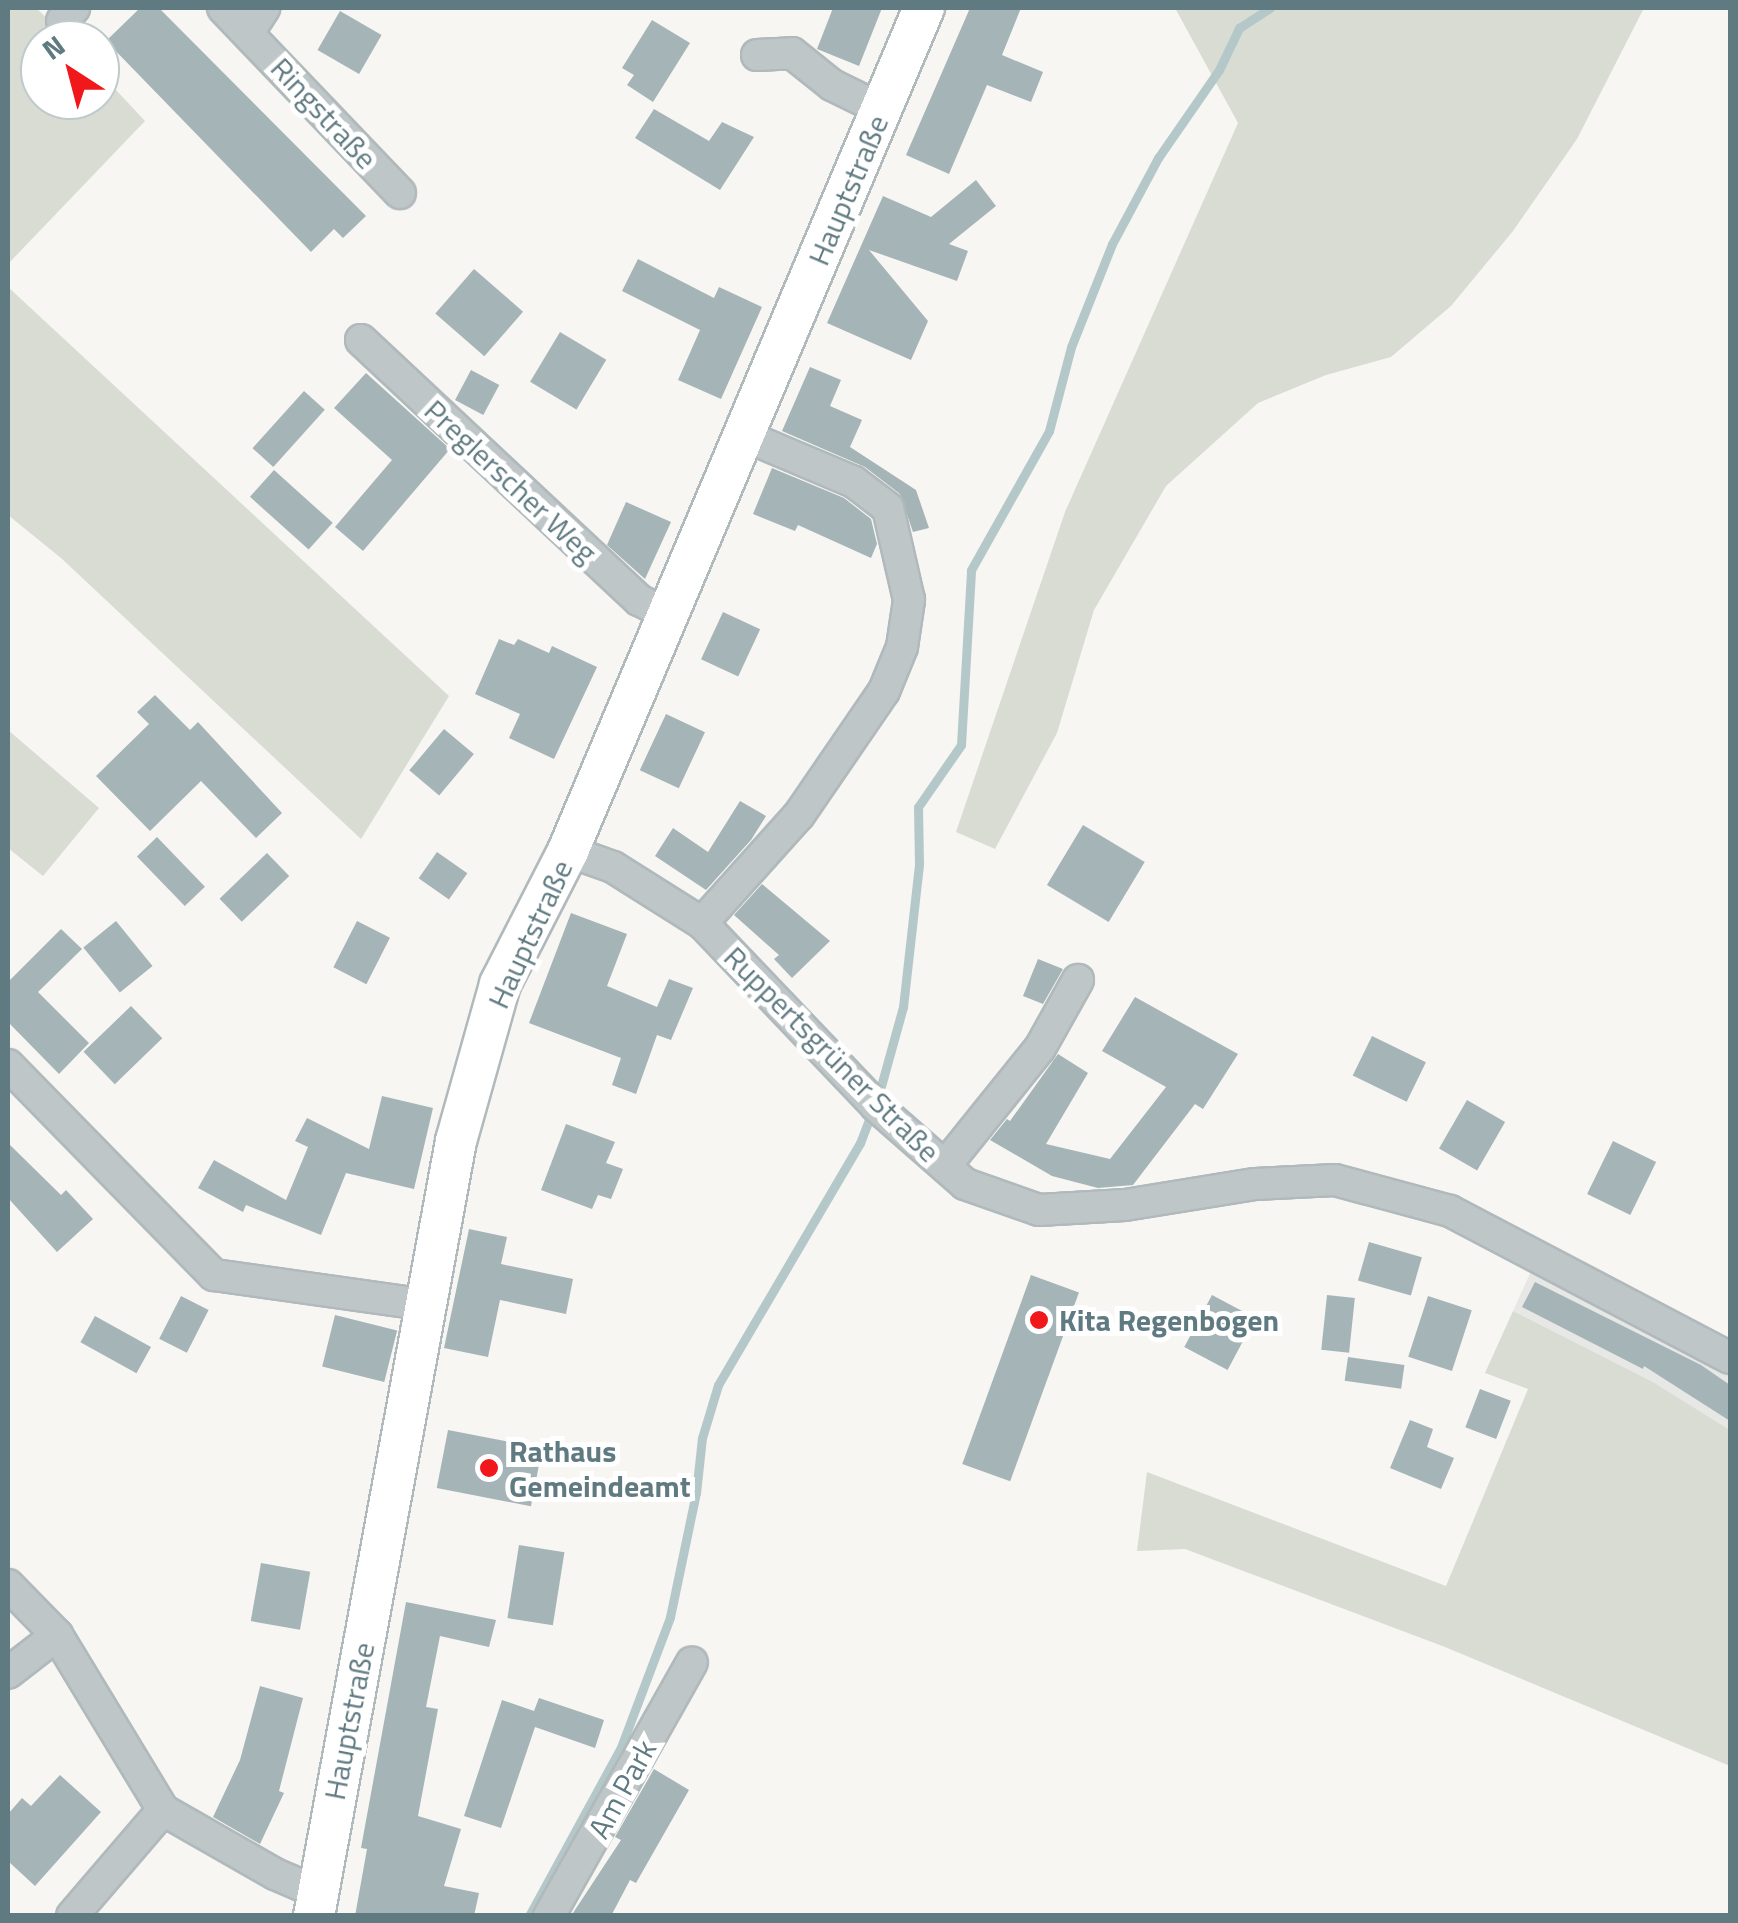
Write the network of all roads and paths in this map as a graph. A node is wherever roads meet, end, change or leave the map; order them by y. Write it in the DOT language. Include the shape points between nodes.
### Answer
graph roads {
  1 [pos="223,8"];
  2 [pos="924,8"];
  3 [pos="256,20"];
  4 [pos="757,55"];
  5 [pos="882,109"];
  6 [pos="400,193"];
  7 [pos="361,340"];
  8 [pos="745,436"];
  9 [pos="668,615"];
  10 [pos="568,851"];
  11 [pos="702,922"];
  12 [pos="1078,980"];
  13 [pos="8,1064"];
  14 [pos="945,1166"];
  15 [pos="427,1305"];
  16 [pos="1730,1358"];
  17 [pos="8,1585"];
  18 [pos="57,1635"];
  19 [pos="692,1662"];
  20 [pos="8,1674"];
  21 [pos="162,1810"];
  22 [pos="316,1904"];
  23 [pos="72,1916"];
  24 [pos="548,1916"];
  1 -- 3 [label="street, Ringstraße"];
  2 -- 5 [label="main road, Hauptstraße"];
  3 -- 6 [label="street, Ringstraße"];
  4 -- 5 [label="street" via="792,53 832,85"];
  5 -- 8 [label="main road, Hauptstraße"];
  7 -- 9 [label="street, Preglerscher Weg" via="625,587"];
  8 -- 9 [label="main road, Hauptstraße"];
  8 -- 11 [label="street" via="854,482 888,508 909,600 902,647 884,692 799,815"];
  9 -- 10 [label="main road, Hauptstraße"];
  10 -- 11 [label="street, Ruppertsgrüner Straße" via="613,868"];
  10 -- 15 [label="main road, Hauptstraße" via="500,984 456,1140"];
  11 -- 14 [label="street, Ruppertsgrüner Straße" via="876,1106"];
  12 -- 14 [label="street" via="1040,1048"];
  13 -- 15 [label="street" via="214,1274"];
  14 -- 16 [label="street, Ruppertsgrüner Straße" via="965,1184 1039,1210 1335,1180 1450,1211"];
  15 -- 22 [label="main road, Hauptstraße"];
  17 -- 18 [label="street"];
  18 -- 20 [label="street"];
  18 -- 21 [label="street"];
  19 -- 24 [label="street, Am Park"];
  21 -- 22 [label="street"];
  21 -- 23 [label="street"];
}
